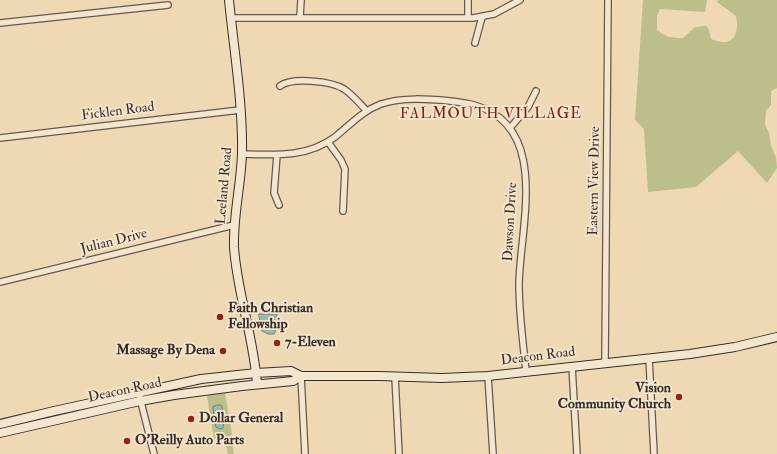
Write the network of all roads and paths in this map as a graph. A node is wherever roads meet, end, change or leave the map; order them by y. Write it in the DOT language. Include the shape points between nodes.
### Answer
graph roads {
  1 [pos="229,0"];
  2 [pos="301,0"];
  3 [pos="468,0"];
  4 [pos="520,0"];
  5 [pos="608,0"];
  6 [pos="168,5"];
  7 [pos="482,17"];
  8 [pos="231,18"];
  9 [pos="300,18"];
  10 [pos="468,18"];
  11 [pos="0,23"];
  12 [pos="475,43"];
  13 [pos="280,86"];
  14 [pos="536,91"];
  15 [pos="240,110"];
  16 [pos="367,111"];
  17 [pos="510,128"];
  18 [pos="0,138"];
  19 [pos="328,142"];
  20 [pos="242,154"];
  21 [pos="277,155"];
  22 [pos="279,205"];
  23 [pos="343,211"];
  24 [pos="234,225"];
  25 [pos="0,282"];
  26 [pos="777,337"];
  27 [pos="649,358"];
  28 [pos="605,362"];
  29 [pos="572,366"];
  30 [pos="526,372"];
  31 [pos="256,373"];
  32 [pos="301,376"];
  33 [pos="488,376"];
  34 [pos="395,377"];
  35 [pos="257,384"];
  36 [pos="138,392"];
  37 [pos="140,401"];
  38 [pos="0,424"];
  39 [pos="0,433"];
  40 [pos="154,454"];
  41 [pos="305,454"];
  42 [pos="399,454"];
  43 [pos="493,454"];
  44 [pos="578,454"];
  45 [pos="654,454"];
  1 -- 8 [label="main road, Leeland Road"];
  2 -- 9 [label="street"];
  3 -- 10 [label="street"];
  4 -- 7 [label="street"];
  5 -- 28 [label="street, Eastern View Drive"];
  6 -- 11 [label="street"];
  7 -- 10 [label="street"];
  7 -- 12 [label="street"];
  8 -- 9 [label="street"];
  8 -- 15 [label="main road, Leeland Road"];
  9 -- 10 [label="street"];
  13 -- 16 [label="street" via="291,81 331,84 344,89"];
  14 -- 17 [label="street" via="528,107"];
  15 -- 18 [label="street, Ficklen Road"];
  15 -- 20 [label="main road, Leeland Road"];
  16 -- 17 [label="street, Dawson Drive" via="400,100 430,99 467,103 488,110"];
  16 -- 19 [label="street, Dawson Drive"];
  17 -- 30 [label="street, Dawson Drive" via="520,146 525,176 526,207 519,301"];
  19 -- 21 [label="street, Dawson Drive" via="300,153"];
  19 -- 23 [label="street" via="345,169"];
  20 -- 21 [label="street, Dawson Drive"];
  20 -- 24 [label="main road, Leeland Road"];
  21 -- 22 [label="street" via="274,194"];
  24 -- 25 [label="street, Julian Drive"];
  24 -- 31 [label="main road, Leeland Road" via="236,267"];
  26 -- 27 [label="main road, Deacon Road" via="715,350"];
  27 -- 28 [label="main road, Deacon Road"];
  27 -- 45 [label="street"];
  28 -- 29 [label="main road, Deacon Road"];
  29 -- 30 [label="main road, Deacon Road"];
  29 -- 44 [label="street"];
  30 -- 33 [label="main road, Deacon Road"];
  31 -- 32 [label="main road, Deacon Road" via="291,371"];
  31 -- 35 [label="main road"];
  31 -- 36 [label="main road, Deacon Road" via="201,379"];
  32 -- 34 [label="main road, Deacon Road"];
  32 -- 35 [label="main road, Deacon Road" via="293,382"];
  32 -- 41 [label="street"];
  33 -- 34 [label="main road, Deacon Road"];
  33 -- 43 [label="street"];
  34 -- 42 [label="street"];
  35 -- 37 [label="main road, Deacon Road" via="174,394"];
  36 -- 37 [label="street"];
  36 -- 38 [label="main road, Deacon Road"];
  37 -- 39 [label="main road, Deacon Road"];
  37 -- 40 [label="street"];
}
